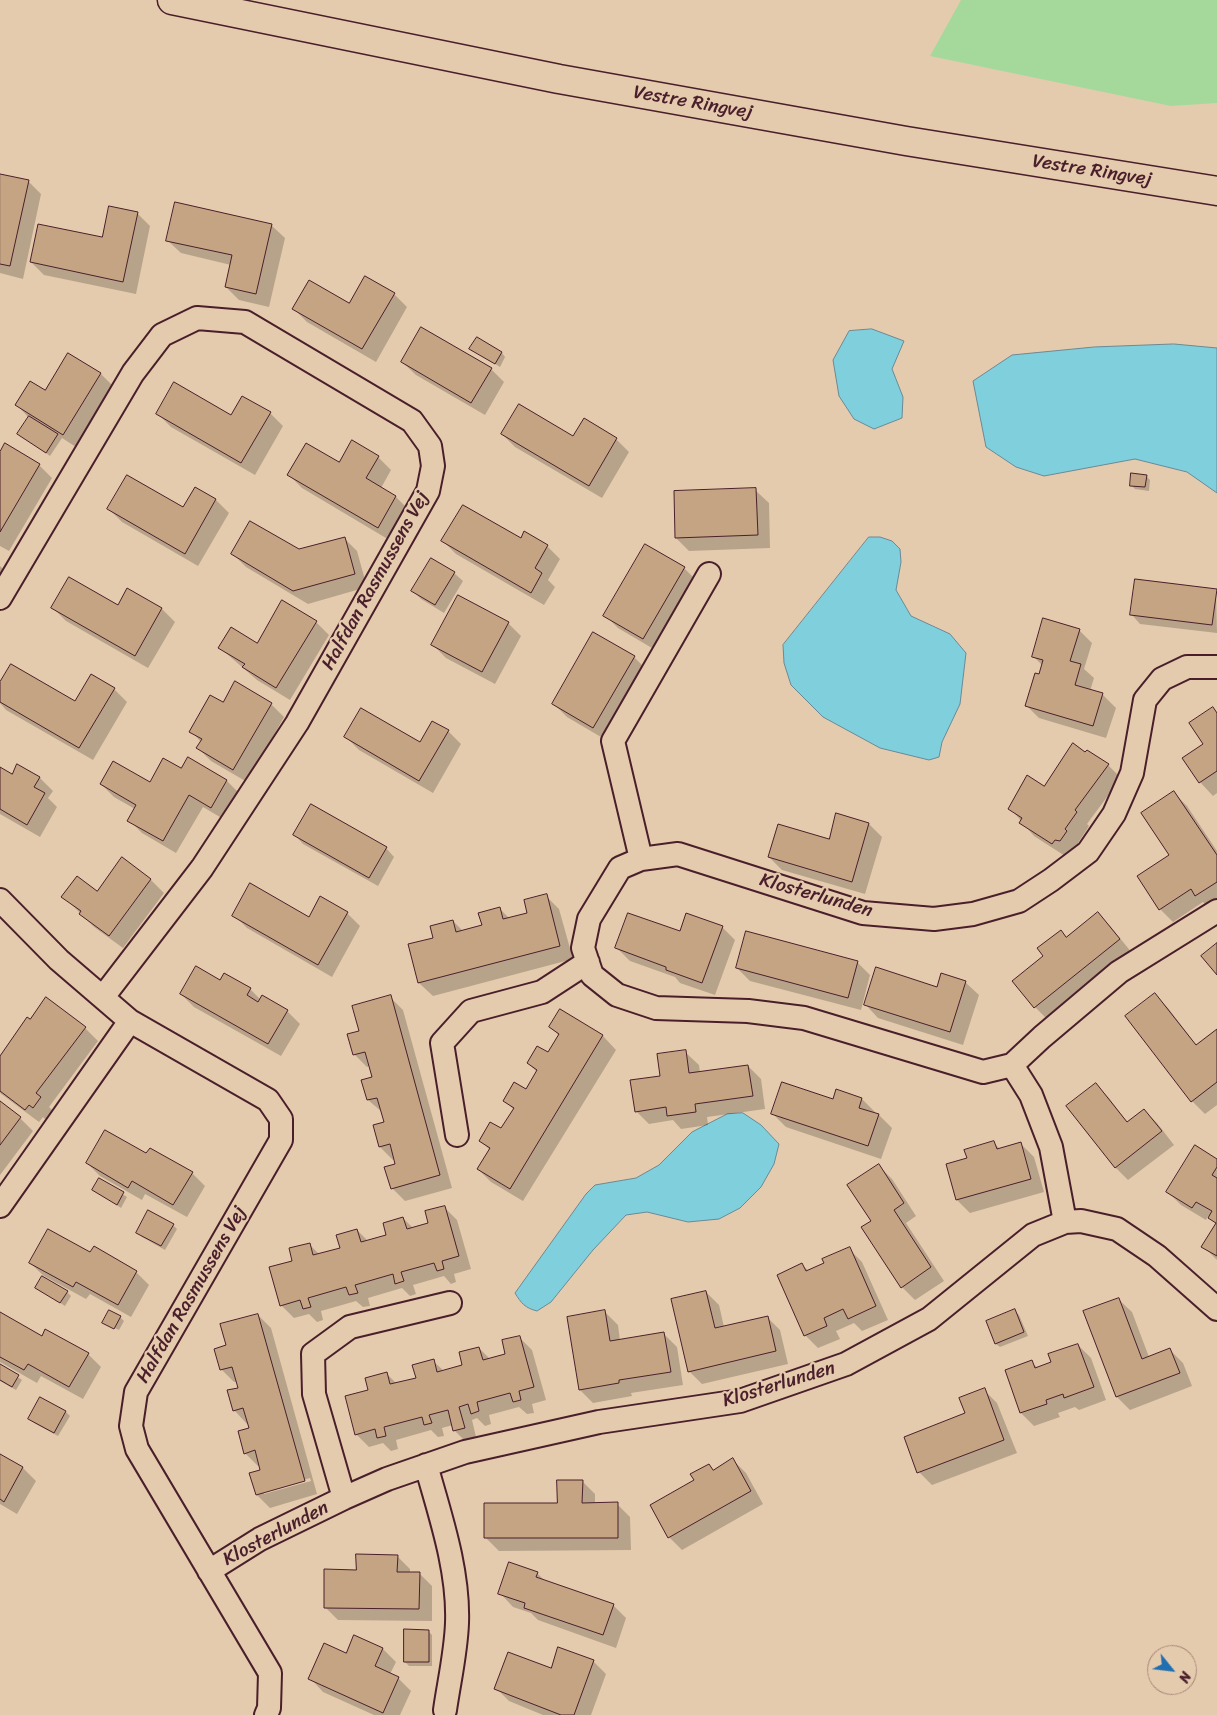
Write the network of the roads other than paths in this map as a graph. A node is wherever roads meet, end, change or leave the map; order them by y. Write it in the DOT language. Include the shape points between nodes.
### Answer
graph roads {
  1 [pos="172,0"];
  2 [pos="1217,191"];
  3 [pos="709,574"];
  4 [pos="0,598"];
  5 [pos="1217,667"];
  6 [pos="641,859"];
  7 [pos="0,900"];
  8 [pos="1217,911"];
  9 [pos="588,962"];
  10 [pos="103,998"];
  11 [pos="130,1021"];
  12 [pos="1012,1065"];
  13 [pos="457,1135"];
  14 [pos="0,1206"];
  15 [pos="1065,1222"];
  16 [pos="450,1302"];
  17 [pos="1217,1309"];
  18 [pos="426,1465"];
  19 [pos="344,1498"];
  20 [pos="209,1571"];
  21 [pos="445,1710"];
  22 [pos="266,1715"];
  1 -- 2 [label="main road, Vestre Ringvej" via="559,79 906,141"];
  3 -- 6 [label="street" via="613,741"];
  4 -- 10 [label="street, Halfdan Rasmussens Vej" via="133,373 162,335 197,318 245,322 412,421 430,446 433,466 428,492 296,723 202,868"];
  5 -- 6 [label="street, Klosterlunden" via="1187,667 1162,679 1146,700 1132,773 1114,814 1088,852 1019,901 973,914 934,920 863,913 678,854"];
  6 -- 9 [label="street, Klosterlunden" via="620,868 589,919 583,948"];
  7 -- 10 [label="street, Halfdan Rasmussens Vej" via="59,960"];
  8 -- 12 [label="street, Klosterlunden" via="1119,972"];
  9 -- 12 [label="street, Klosterlunden" via="592,975 617,995 656,1008 748,1010 804,1018 983,1072"];
  9 -- 13 [label="street" via="542,992 471,1011 442,1043"];
  10 -- 11 [label="street, Halfdan Rasmussens Vej"];
  11 -- 14 [label="street"];
  11 -- 20 [label="street, Halfdan Rasmussens Vej" via="268,1100 281,1119 281,1140 136,1392 131,1426 137,1449"];
  12 -- 15 [label="street" via="1031,1095 1051,1147"];
  15 -- 17 [label="street, Klosterlunden" via="1081,1220 1117,1229 1157,1256"];
  15 -- 18 [label="street, Klosterlunden" via="1033,1235 929,1319 846,1364 740,1401 599,1422 465,1452"];
  16 -- 19 [label="street, Klosterlunden" via="350,1327 313,1354 314,1394"];
  18 -- 19 [label="street, Klosterlunden"];
  18 -- 21 [label="street" via="446,1538 454,1583 457,1622"];
  19 -- 20 [label="street, Klosterlunden" via="260,1539"];
  20 -- 22 [label="street, Halfdan Rasmussens Vej" via="270,1673"];
}
